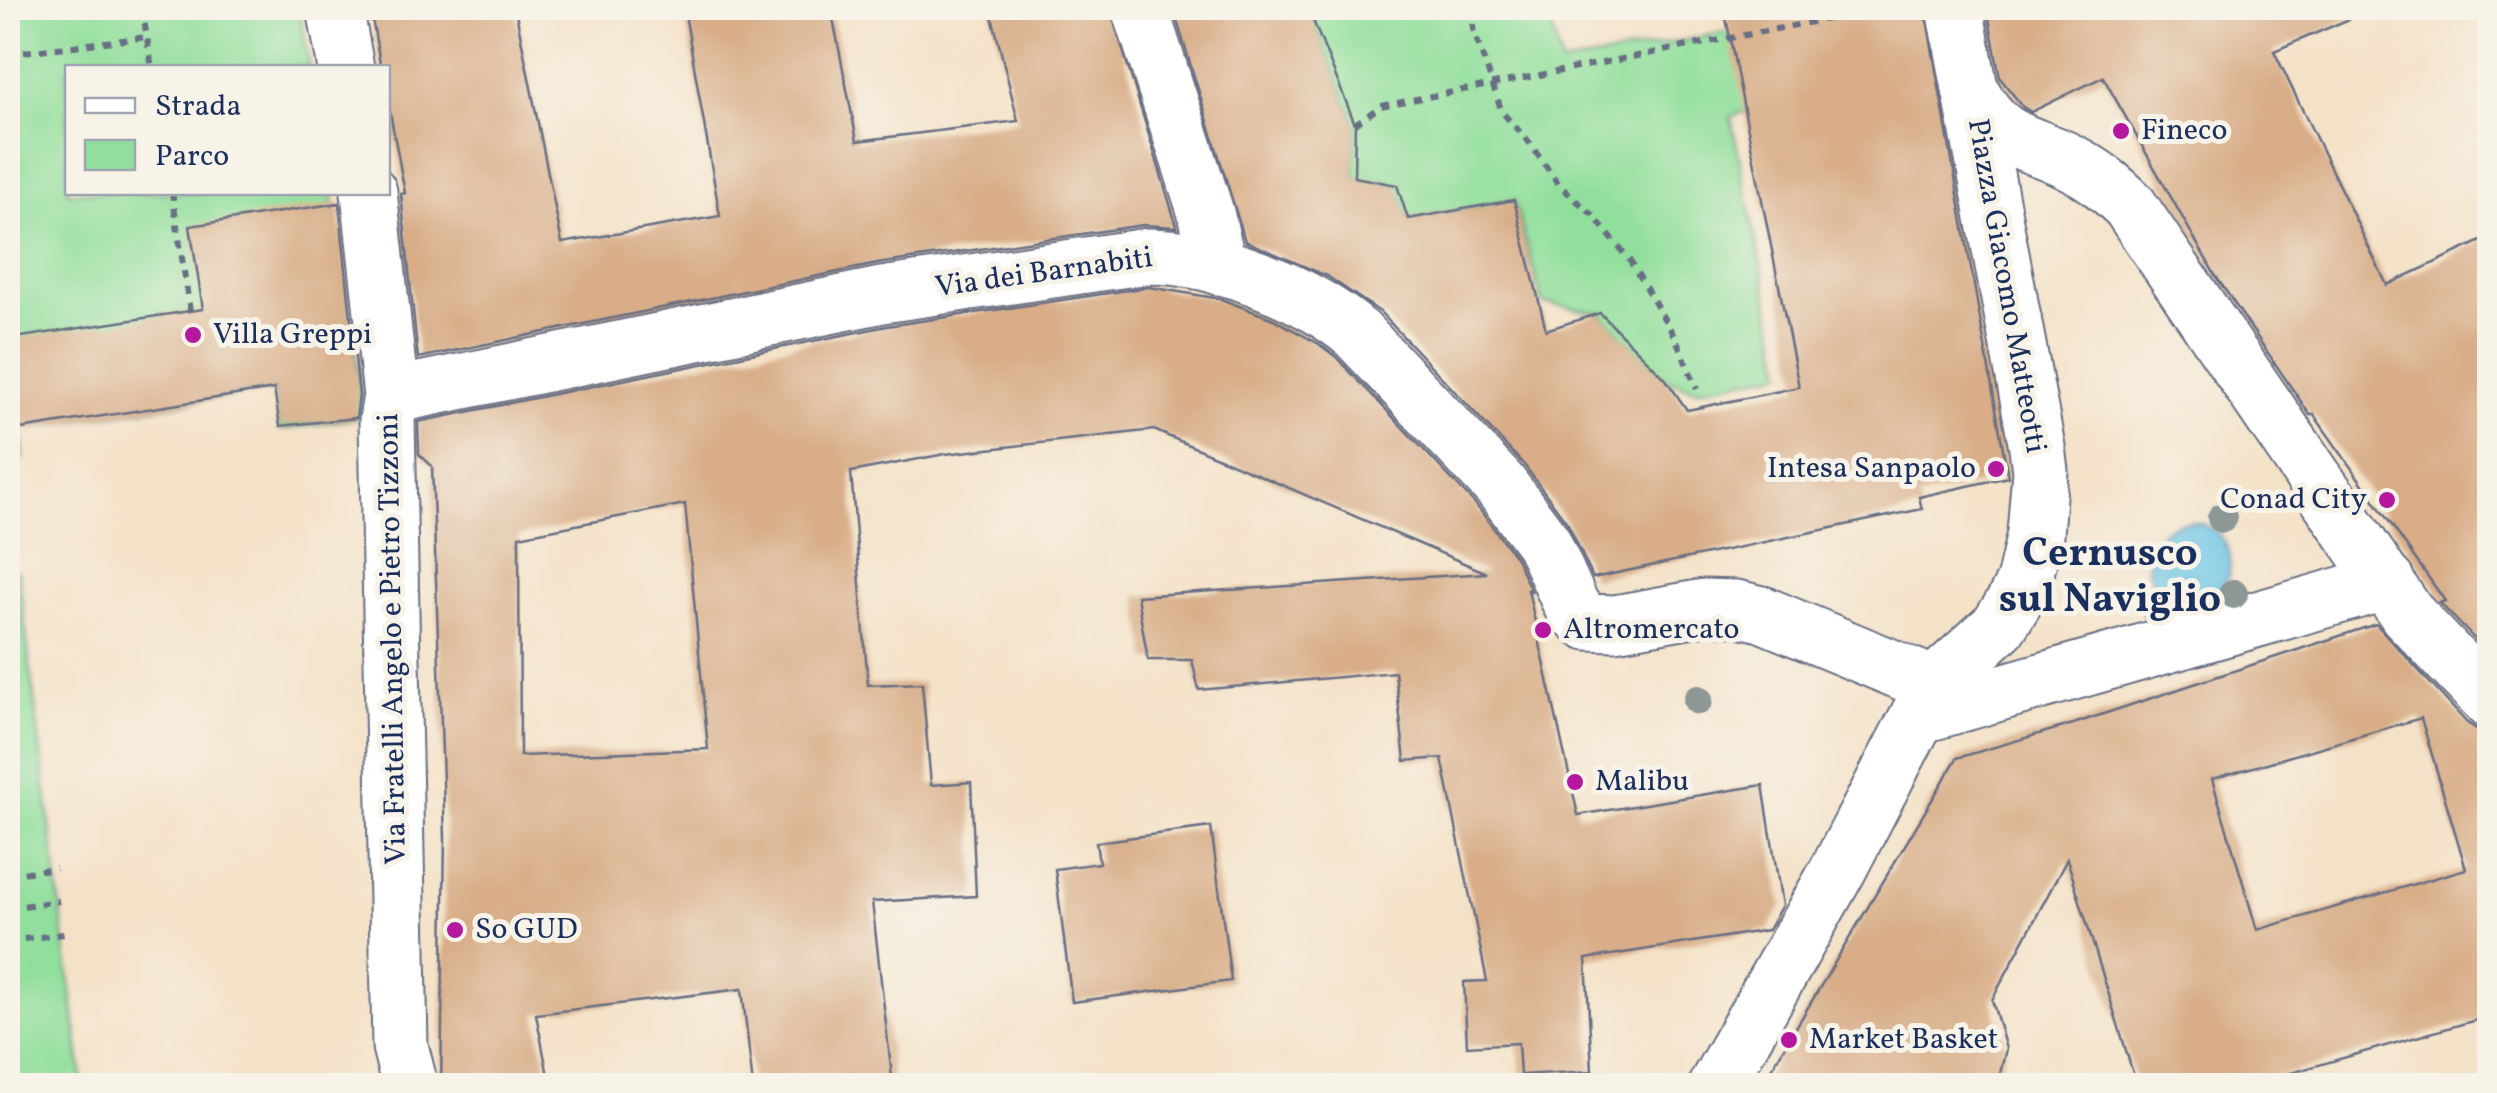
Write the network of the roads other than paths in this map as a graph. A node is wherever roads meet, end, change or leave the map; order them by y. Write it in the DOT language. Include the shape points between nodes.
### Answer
graph roads {
  1 [pos="335,8"];
  2 [pos="1140,8"];
  3 [pos="1954,8"];
  4 [pos="345,65"];
  5 [pos="1970,89"];
  6 [pos="369,195"];
  7 [pos="1220,267"];
  8 [pos="391,396"];
  9 [pos="2397,598"];
  10 [pos="1926,701"];
  11 [pos="2490,701"];
  12 [pos="410,1086"];
  13 [pos="1716,1086"];
  1 -- 4 [label="street"];
  2 -- 7 [label="street"];
  3 -- 5 [label="street"];
  5 -- 9 [label="street, Piazza Giacomo Matteotti" via="1994,127 2079,166 2129,205"];
  5 -- 10 [label="street, Piazza Giacomo Matteotti" via="2037,447 2039,494 2024,582 2013,604 2000,626"];
  6 -- 8 [label="street, Via Fratelli Angelo e Pietro Tizzoni"];
  7 -- 8 [label="street, Via dei Barnabiti" via="1182,256 1148,256 901,292"];
  7 -- 10 [label="street, Via dei Barnabiti" via="1342,320 1500,485 1543,542 1573,610 1588,622 1704,606 1762,614"];
  8 -- 12 [label="street, Via Fratelli Angelo e Pietro Tizzoni" via="386,420 400,1046"];
  9 -- 10 [label="street"];
  9 -- 11 [label="street, Piazza Giacomo Matteotti"];
  10 -- 13 [label="street, Piazza Giacomo Matteotti"];
}
